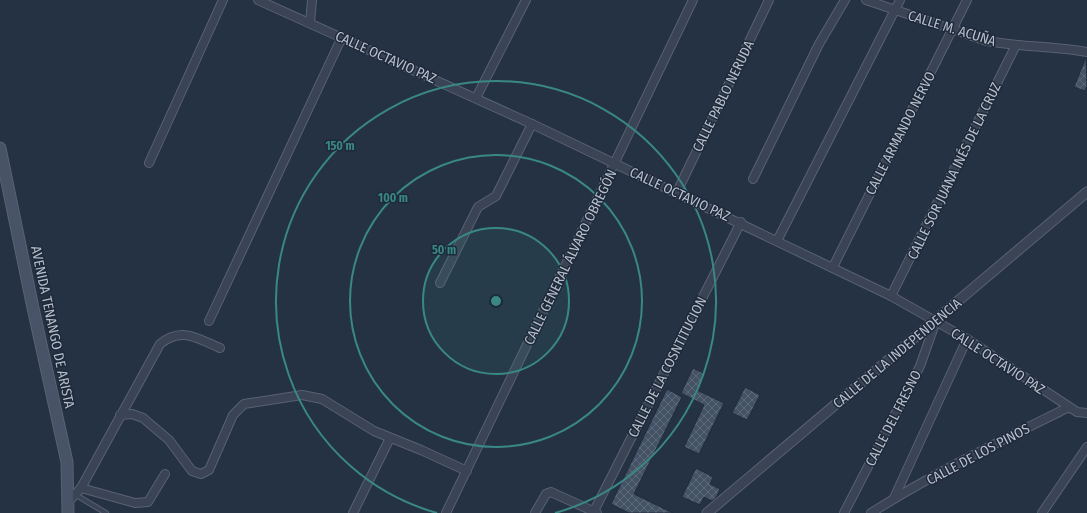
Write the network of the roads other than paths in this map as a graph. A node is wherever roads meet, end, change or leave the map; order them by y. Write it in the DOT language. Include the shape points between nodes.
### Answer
graph roads {
  1 [pos="223,0"];
  2 [pos="258,0"];
  3 [pos="312,0"];
  4 [pos="526,0"];
  5 [pos="693,0"];
  6 [pos="769,0"];
  7 [pos="845,0"];
  8 [pos="866,0"];
  9 [pos="900,0"];
  10 [pos="967,0"];
  11 [pos="896,11"];
  12 [pos="310,23"];
  13 [pos="952,30"];
  14 [pos="342,37"];
  15 [pos="1016,45"];
  16 [pos="1087,52"];
  17 [pos="476,98"];
  18 [pos="532,124"];
  19 [pos="0,148"];
  20 [pos="149,163"];
  21 [pos="615,163"];
  22 [pos="752,179"];
  23 [pos="677,192"];
  24 [pos="1087,192"];
  25 [pos="741,222"];
  26 [pos="777,240"];
  27 [pos="833,267"];
  28 [pos="440,283"];
  29 [pos="891,296"];
  30 [pos="209,321"];
  31 [pos="936,321"];
  32 [pos="967,339"];
  33 [pos="220,348"];
  34 [pos="1087,408"];
  35 [pos="1076,412"];
  36 [pos="1087,413"];
  37 [pos="120,415"];
  38 [pos="390,438"];
  39 [pos="1087,446"];
  40 [pos="467,471"];
  41 [pos="165,474"];
  42 [pos="75,495"];
  43 [pos="894,498"];
  44 [pos="596,512"];
  45 [pos="68,513"];
  46 [pos="106,513"];
  47 [pos="353,513"];
  48 [pos="446,513"];
  49 [pos="535,513"];
  50 [pos="707,513"];
  51 [pos="844,513"];
  52 [pos="871,513"];
  53 [pos="1042,513"];
  1 -- 20 [label="street"];
  2 -- 12 [label="street, CALLE OCTAVIO PAZ"];
  3 -- 12 [label="street"];
  4 -- 17 [label="street"];
  5 -- 21 [label="street, CALLE GENERAL ÁLVARO OBREGÓN"];
  6 -- 23 [label="street, CALLE PABLO NERUDA"];
  7 -- 22 [label="street" via="819,44"];
  8 -- 11 [label="street, CALLE M. ACUÑA"];
  9 -- 11 [label="street"];
  10 -- 13 [label="street, CALLE ARMANDO NERVO"];
  11 -- 13 [label="street, CALLE M. ACUÑA"];
  11 -- 26 [label="street"];
  12 -- 14 [label="street, CALLE OCTAVIO PAZ"];
  13 -- 15 [label="street, CALLE M. ACUÑA" via="987,41"];
  13 -- 27 [label="street, CALLE ARMANDO NERVO"];
  14 -- 17 [label="street, CALLE OCTAVIO PAZ"];
  14 -- 30 [label="street"];
  15 -- 16 [label="street, CALLE M. ACUÑA"];
  15 -- 29 [label="street, CALLE SOR JUANA INÉS DE LA CRUZ"];
  17 -- 18 [label="street, CALLE OCTAVIO PAZ"];
  18 -- 21 [label="street, CALLE OCTAVIO PAZ"];
  18 -- 28 [label="street" via="496,196 478,207"];
  19 -- 42 [label="main road, AVENIDA TENANGO DE ARISTA"];
  21 -- 23 [label="street, CALLE OCTAVIO PAZ"];
  21 -- 40 [label="street, CALLE GENERAL ÁLVARO OBREGÓN"];
  23 -- 25 [label="street, CALLE OCTAVIO PAZ"];
  24 -- 31 [label="street, CALLE DE LA INDEPENDENCIA"];
  25 -- 26 [label="street, CALLE OCTAVIO PAZ"];
  25 -- 44 [label="street, CALLE DE LA COSNTITUCION"];
  26 -- 27 [label="street, CALLE OCTAVIO PAZ"];
  27 -- 29 [label="street, CALLE OCTAVIO PAZ"];
  29 -- 31 [label="street, CALLE OCTAVIO PAZ"];
  31 -- 32 [label="street, CALLE OCTAVIO PAZ"];
  31 -- 50 [label="street, CALLE DE LA INDEPENDENCIA"];
  31 -- 51 [label="street, CALLE DEL FRESNO" via="920,366"];
  32 -- 35 [label="street, CALLE OCTAVIO PAZ"];
  32 -- 43 [label="street"];
  33 -- 37 [label="street" via="184,334 168,338 160,344 153,355"];
  34 -- 35 [label="street, CALLE DE LOS PINOS"];
  35 -- 36 [label="street, CALLE OCTAVIO PAZ"];
  35 -- 43 [label="street, CALLE DE LOS PINOS" via="1069,407 997,442"];
  37 -- 38 [label="street" via="132,414 143,418 170,440 192,471 201,474 209,470 233,415 244,404 302,395 322,399 367,428"];
  37 -- 42 [label="street"];
  38 -- 40 [label="street"];
  38 -- 47 [label="street"];
  39 -- 53 [label="street"];
  40 -- 48 [label="street, CALLE GENERAL ÁLVARO OBREGÓN"];
  41 -- 42 [label="street" via="148,502 135,503"];
  42 -- 45 [label="main road, AVENIDA TENANGO DE ARISTA"];
  42 -- 46 [label="lane"];
  43 -- 52 [label="street, CALLE DE LOS PINOS"];
  44 -- 49 [label="street" via="551,492 546,494"];
}
